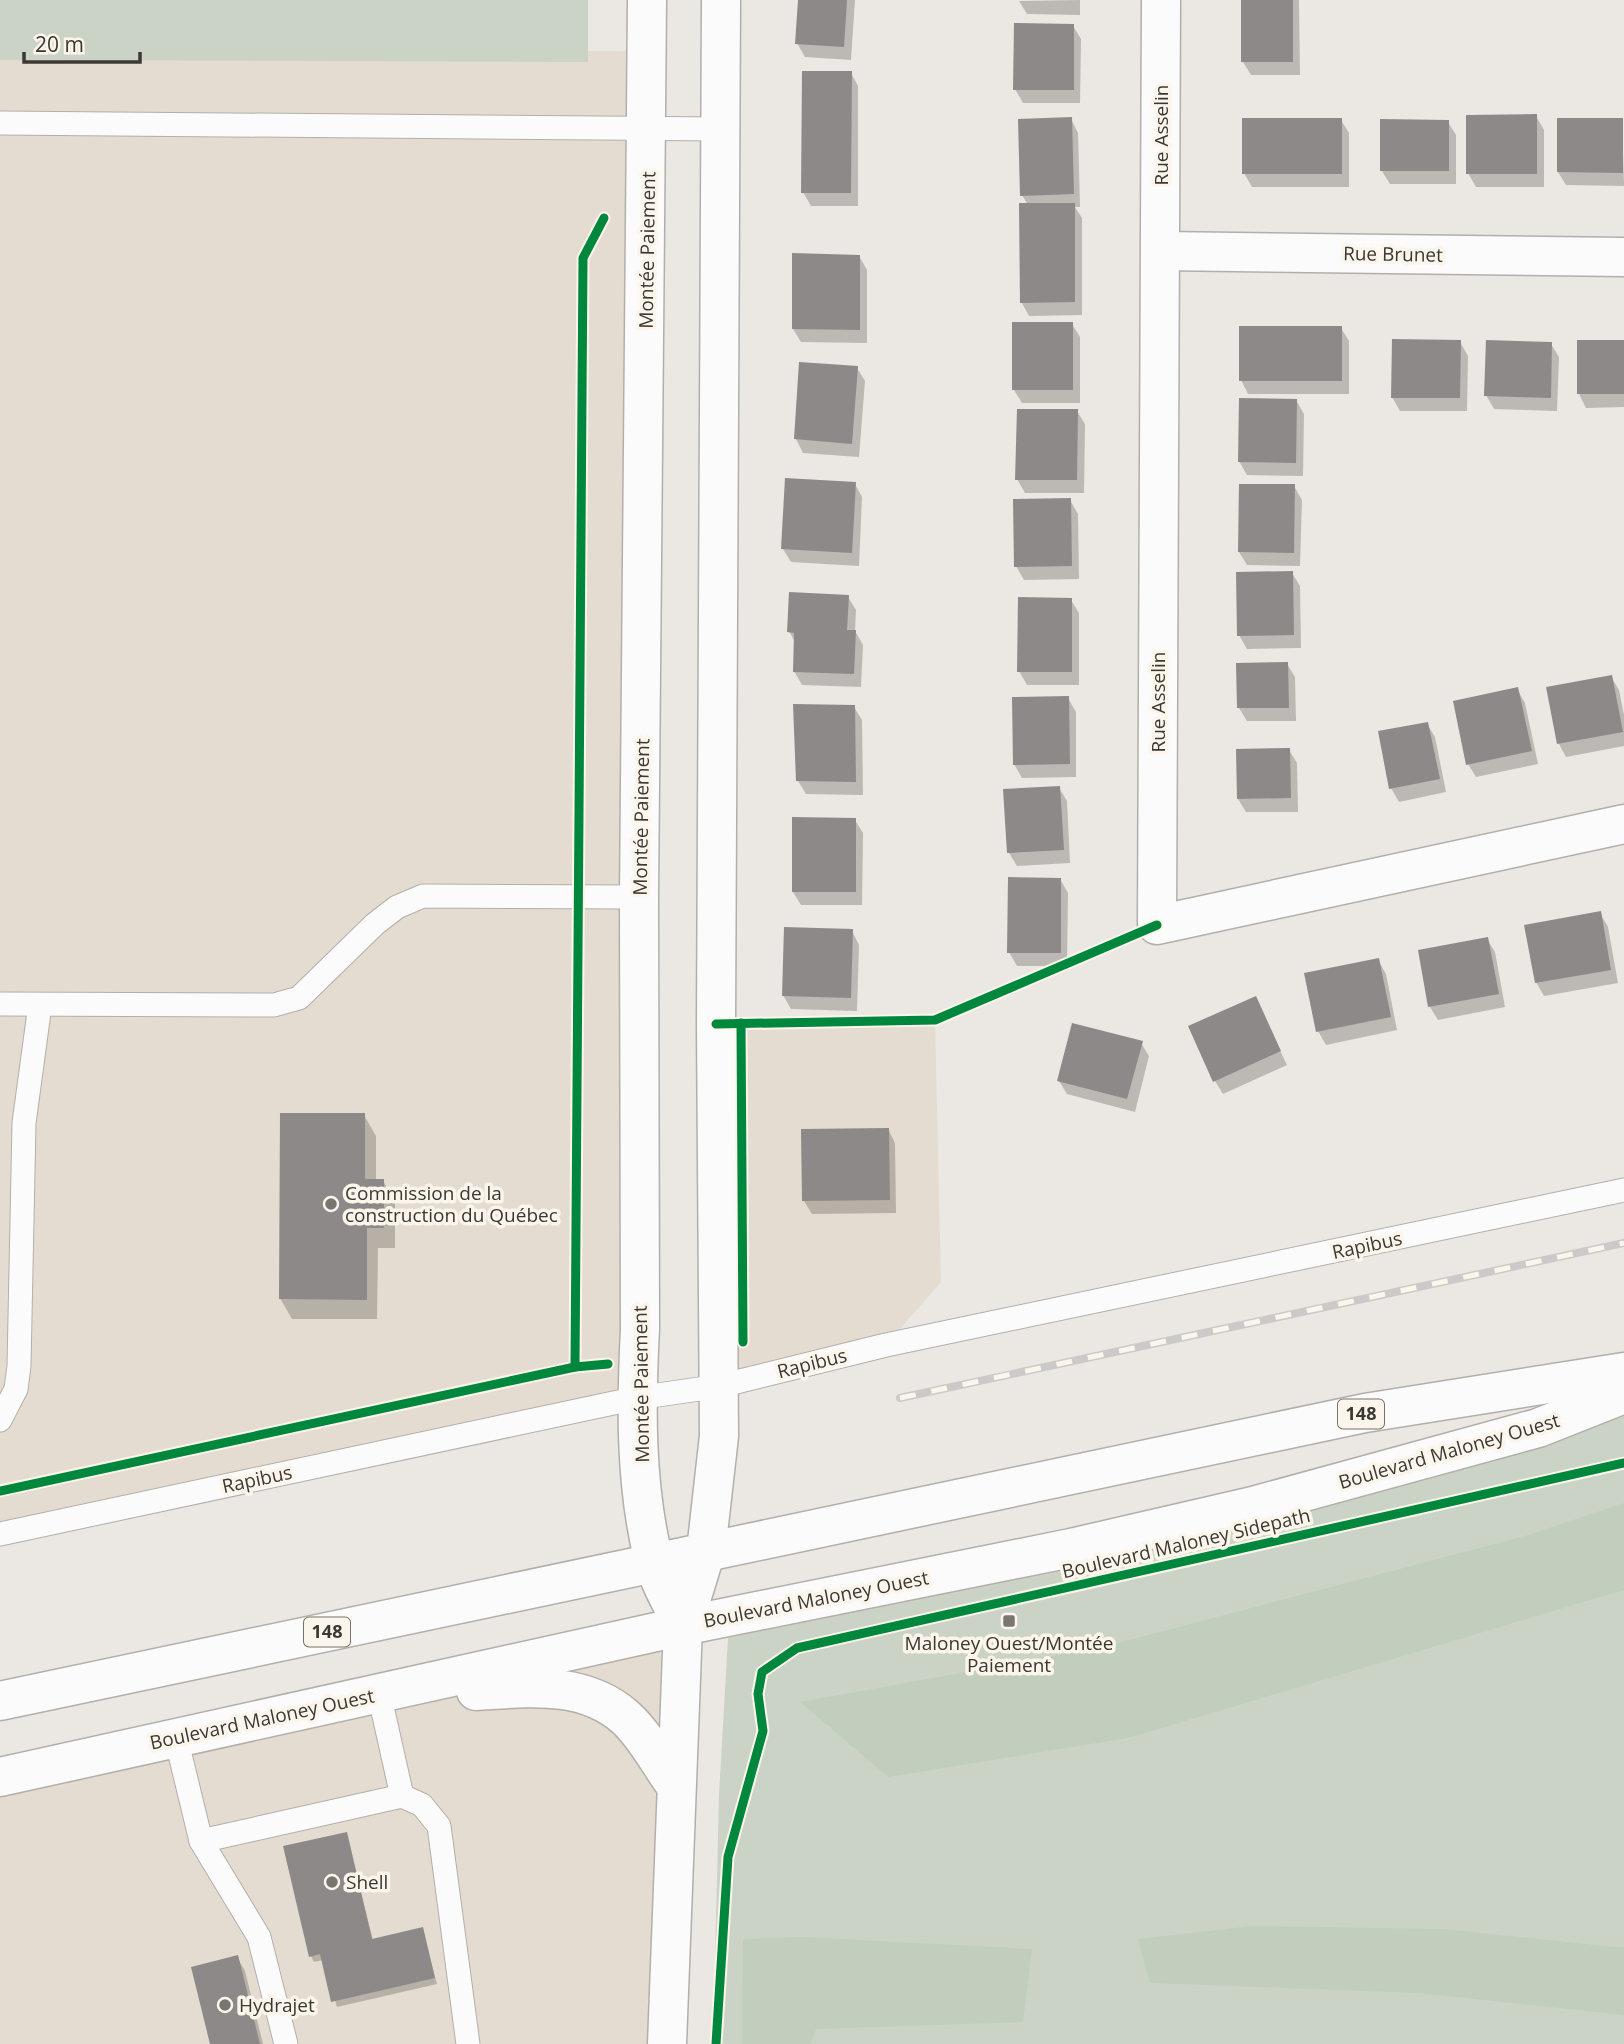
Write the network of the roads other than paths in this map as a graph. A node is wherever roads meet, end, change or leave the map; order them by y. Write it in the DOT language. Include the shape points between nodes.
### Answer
graph roads {
  1 [pos="647,0"];
  2 [pos="721,0"];
  3 [pos="1161,0"];
  4 [pos="0,123"];
  5 [pos="648,128"];
  6 [pos="720,129"];
  7 [pos="1161,251"];
  8 [pos="1624,257"];
  9 [pos="1624,824"];
  10 [pos="639,897"];
  11 [pos="0,1004"];
  12 [pos="40,1005"];
  13 [pos="1624,1190"];
  14 [pos="1624,1372"];
  15 [pos="720,1386"];
  16 [pos="1624,1394"];
  17 [pos="637,1398"];
  18 [pos="0,1420"];
  19 [pos="0,1534"];
  20 [pos="706,1551"];
  21 [pos="654,1564"];
  22 [pos="683,1626"];
  23 [pos="364,1699"];
  24 [pos="0,1701"];
  25 [pos="176,1738"];
  26 [pos="0,1777"];
  27 [pos="674,1783"];
  28 [pos="402,1796"];
  29 [pos="201,1841"];
  30 [pos="286,2044"];
  31 [pos="468,2044"];
  32 [pos="667,2044"];
  1 -- 5 [label="main road, Montée Paiement"];
  2 -- 6 [label="main road, Montée Paiement"];
  3 -- 7 [label="main road, Rue Asselin"];
  4 -- 5 [label="lane"];
  5 -- 6 [label="lane"];
  5 -- 10 [label="main road, Montée Paiement"];
  6 -- 15 [label="main road, Montée Paiement" via="716,997"];
  7 -- 8 [label="main road, Rue Brunet"];
  7 -- 9 [label="main road, Rue Asselin" via="1157,925"];
  10 -- 12 [label="lane" via="423,896 397,907 375,925 299,999 274,1006"];
  10 -- 17 [label="main road, Montée Paiement"];
  11 -- 12 [label="lane"];
  12 -- 18 [label="lane" via="23,1123 19,1366 16,1389"];
  13 -- 15 [label="lane, Rapibus" via="886,1345"];
  14 -- 20 [label="main road, Boulevard Maloney Ouest / 148" via="1365,1413"];
  15 -- 17 [label="lane, Rapibus"];
  15 -- 20 [label="main road, Montée Paiement" via="717,1471"];
  16 -- 22 [label="main road, Boulevard Maloney Ouest" via="1538,1428 1253,1506 1071,1548"];
  17 -- 19 [label="lane, Rapibus"];
  17 -- 21 [label="main road, Montée Paiement" via="642,1489"];
  20 -- 21 [label="main road, Boulevard Maloney Ouest / 148"];
  20 -- 22 [label="main road, Montée Paiement"];
  21 -- 22 [label="main road, Montée Paiement"];
  21 -- 24 [label="main road, Boulevard Maloney Ouest / 148"];
  22 -- 23 [label="main road, Boulevard Maloney Ouest"];
  22 -- 27 [label="main road, Montée Paiement"];
  23 -- 25 [label="main road, Boulevard Maloney Ouest"];
  23 -- 27 [label="main road" via="535,1687 573,1691 603,1701 628,1719"];
  23 -- 28 [label="lane"];
  25 -- 26 [label="main road, Boulevard Maloney Ouest"];
  25 -- 29 [label="lane"];
  27 -- 32 [label="main road, Montée Paiement"];
  28 -- 29 [label="lane"];
  28 -- 31 [label="lane" via="422,1805 439,1826"];
  29 -- 30 [label="lane" via="259,1937"];
}
